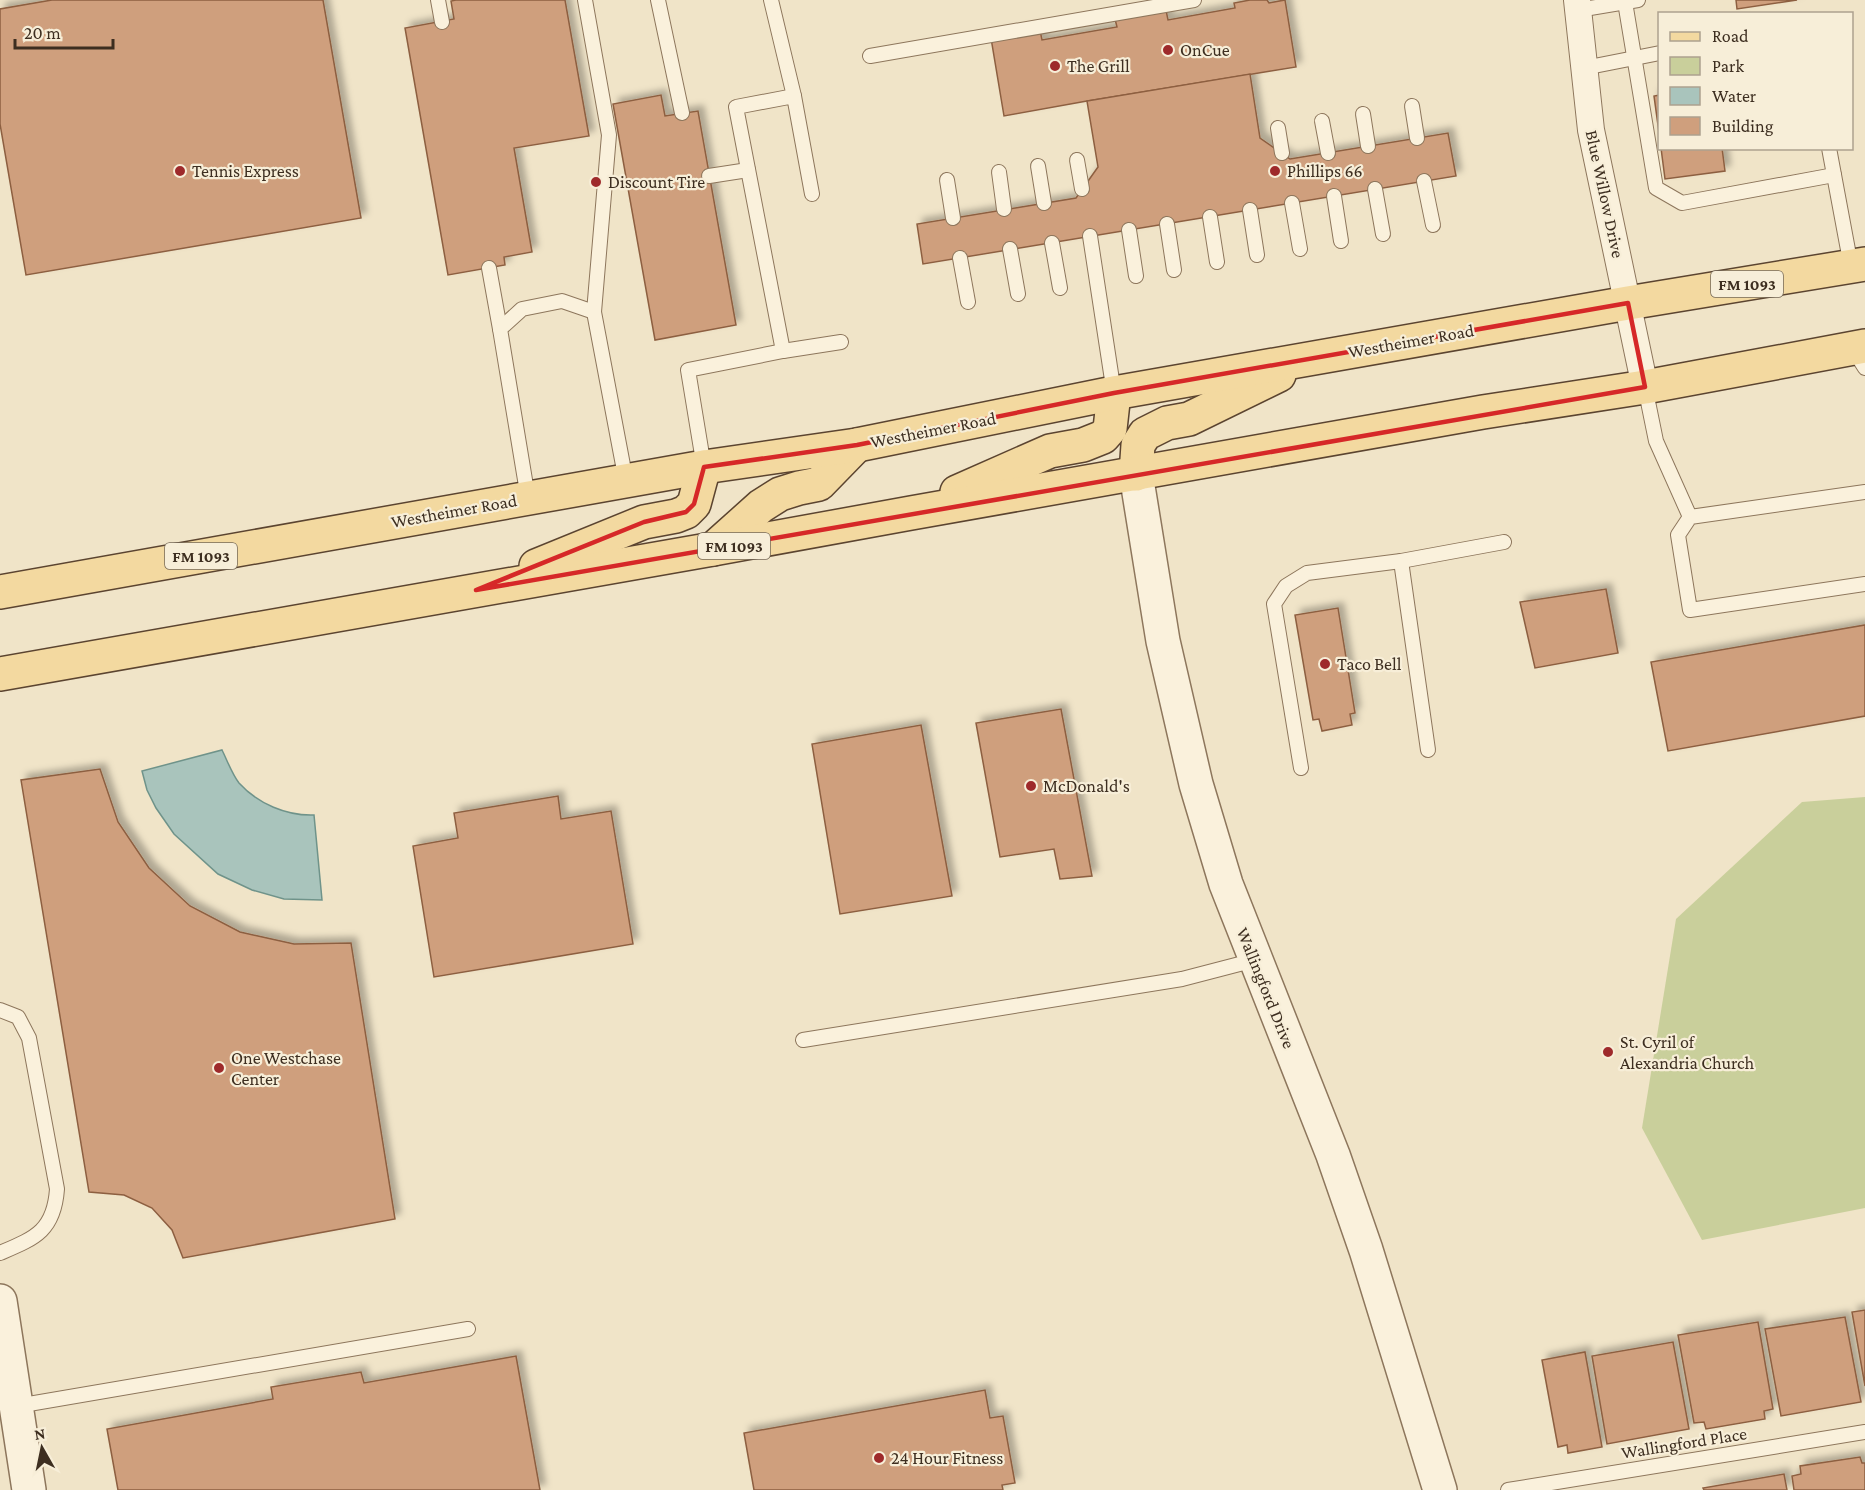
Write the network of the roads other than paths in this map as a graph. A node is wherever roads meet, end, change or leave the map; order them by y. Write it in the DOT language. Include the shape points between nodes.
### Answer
graph roads {
  1 [pos="438,0"];
  2 [pos="585,0"];
  3 [pos="658,0"];
  4 [pos="771,0"];
  5 [pos="1194,0"];
  6 [pos="1632,1"];
  7 [pos="1577,5"];
  8 [pos="442,22"];
  9 [pos="1658,53"];
  10 [pos="870,56"];
  11 [pos="1633,58"];
  12 [pos="1584,68"];
  13 [pos="794,96"];
  14 [pos="1412,106"];
  15 [pos="682,113"];
  16 [pos="1363,114"];
  17 [pos="1322,121"];
  18 [pos="1278,128"];
  19 [pos="1417,138"];
  20 [pos="1368,146"];
  21 [pos="1829,150"];
  22 [pos="1282,153"];
  23 [pos="1328,153"];
  24 [pos="1077,160"];
  25 [pos="1038,166"];
  26 [pos="748,170"];
  27 [pos="999,172"];
  28 [pos="1834,175"];
  29 [pos="709,176"];
  30 [pos="947,180"];
  31 [pos="1424,181"];
  32 [pos="1082,189"];
  33 [pos="1375,189"];
  34 [pos="812,194"];
  35 [pos="1334,196"];
  36 [pos="1044,203"];
  37 [pos="1292,203"];
  38 [pos="1004,209"];
  39 [pos="1250,210"];
  40 [pos="1210,217"];
  41 [pos="953,218"];
  42 [pos="1167,224"];
  43 [pos="1433,225"];
  44 [pos="1129,230"];
  45 [pos="1383,234"];
  46 [pos="1090,236"];
  47 [pos="1341,241"];
  48 [pos="1052,243"];
  49 [pos="1010,249"];
  50 [pos="1300,249"];
  51 [pos="1257,255"];
  52 [pos="960,258"];
  53 [pos="1217,262"];
  54 [pos="1858,265"];
  55 [pos="489,268"];
  56 [pos="1174,270"];
  57 [pos="1136,276"];
  58 [pos="1060,288"];
  59 [pos="1018,294"];
  60 [pos="968,302"];
  61 [pos="1628,303"];
  62 [pos="594,312"];
  63 [pos="500,329"];
  64 [pos="841,342"];
  65 [pos="783,351"];
  66 [pos="1861,354"];
  67 [pos="1313,359"];
  68 [pos="1645,387"];
  69 [pos="1114,393"];
  70 [pos="857,444"];
  71 [pos="704,467"];
  72 [pos="1136,474"];
  73 [pos="626,481"];
  74 [pos="1865,492"];
  75 [pos="528,498"];
  76 [pos="911,513"];
  77 [pos="1690,517"];
  78 [pos="1504,542"];
  79 [pos="713,549"];
  80 [pos="1401,561"];
  81 [pos="1865,584"];
  82 [pos="476,590"];
  83 [pos="0,592"];
  84 [pos="0,674"];
  85 [pos="1428,750"];
  86 [pos="1300,768"];
  87 [pos="1255,960"];
  88 [pos="0,1010"];
  89 [pos="803,1040"];
  90 [pos="0,1253"];
  91 [pos="0,1301"];
  92 [pos="468,1329"];
  93 [pos="4,1354"];
  94 [pos="17,1406"];
  95 [pos="1865,1431"];
  96 [pos="29,1490"];
  97 [pos="1440,1490"];
  98 [pos="1508,1490"];
  1 -- 8 [label="lane"];
  2 -- 62 [label="lane" via="609,135"];
  3 -- 15 [label="lane"];
  4 -- 13 [label="lane"];
  5 -- 10 [label="lane"];
  6 -- 7 [label="lane"];
  6 -- 11 [label="lane"];
  7 -- 12 [label="street, Blue Willow Drive"];
  9 -- 11 [label="lane"];
  11 -- 12 [label="lane"];
  11 -- 28 [label="lane" via="1656,188 1682,203"];
  12 -- 61 [label="street, Blue Willow Drive" via="1591,130"];
  13 -- 26 [label="lane" via="736,107"];
  13 -- 34 [label="lane"];
  14 -- 19 [label="lane"];
  16 -- 20 [label="lane"];
  17 -- 23 [label="lane"];
  18 -- 22 [label="lane"];
  21 -- 28 [label="lane"];
  24 -- 32 [label="lane"];
  25 -- 36 [label="lane"];
  26 -- 29 [label="lane"];
  26 -- 65 [label="lane"];
  27 -- 38 [label="lane"];
  28 -- 54 [label="lane"];
  30 -- 41 [label="lane"];
  31 -- 43 [label="lane"];
  33 -- 45 [label="lane"];
  35 -- 47 [label="lane"];
  37 -- 50 [label="lane"];
  39 -- 51 [label="lane"];
  40 -- 53 [label="lane"];
  42 -- 56 [label="lane"];
  44 -- 57 [label="lane"];
  46 -- 69 [label="lane"];
  48 -- 58 [label="lane"];
  49 -- 59 [label="lane"];
  52 -- 60 [label="lane"];
  54 -- 61 [label="main road, Westheimer Road / FM 1093"];
  55 -- 63 [label="lane"];
  61 -- 67 [label="main road, Westheimer Road / FM 1093"];
  61 -- 68 [label="street, Blue Willow Drive"];
  62 -- 63 [label="lane" via="562,301 522,309"];
  62 -- 73 [label="lane"];
  63 -- 75 [label="lane"];
  64 -- 65 [label="lane"];
  65 -- 71 [label="lane" via="688,370"];
  66 -- 68 [label="main road, FM 1093"];
  67 -- 69 [label="main road, Westheimer Road / FM 1093"];
  67 -- 72 [label="main road" via="1189,419 1167,423 1145,434 1138,446"];
  68 -- 72 [label="main road, FM 1093"];
  68 -- 77 [label="lane" via="1656,441"];
  69 -- 70 [label="main road, Westheimer Road / FM 1093"];
  69 -- 76 [label="main road" via="1110,429 1103,437 1083,446 1050,451"];
  70 -- 71 [label="main road, Westheimer Road / FM 1093"];
  70 -- 79 [label="main road" via="819,484 770,500"];
  71 -- 73 [label="main road, Westheimer Road / FM 1093"];
  71 -- 82 [label="main road" via="694,504 686,512 644,522"];
  72 -- 76 [label="main road, FM 1093"];
  72 -- 87 [label="street, Wallingford Drive" via="1163,641 1196,784 1226,884"];
  73 -- 75 [label="main road, Westheimer Road / FM 1093"];
  74 -- 77 [label="lane"];
  75 -- 83 [label="main road, Westheimer Road / FM 1093"];
  76 -- 79 [label="main road, FM 1093"];
  77 -- 81 [label="lane" via="1678,535 1690,610"];
  78 -- 80 [label="lane"];
  79 -- 82 [label="main road, FM 1093"];
  80 -- 85 [label="lane"];
  80 -- 86 [label="lane" via="1307,573 1286,586 1274,604"];
  82 -- 84 [label="main road, FM 1093"];
  87 -- 89 [label="lane" via="1182,979"];
  87 -- 97 [label="street, Wallingford Drive" via="1333,1155"];
  88 -- 90 [label="lane" via="18,1017 29,1038 57,1189 56,1205 42,1231"];
  91 -- 93 [label="street"];
  92 -- 94 [label="lane"];
  93 -- 94 [label="street"];
  94 -- 96 [label="street"];
  95 -- 98 [label="lane, Wallingford Place"];
}
